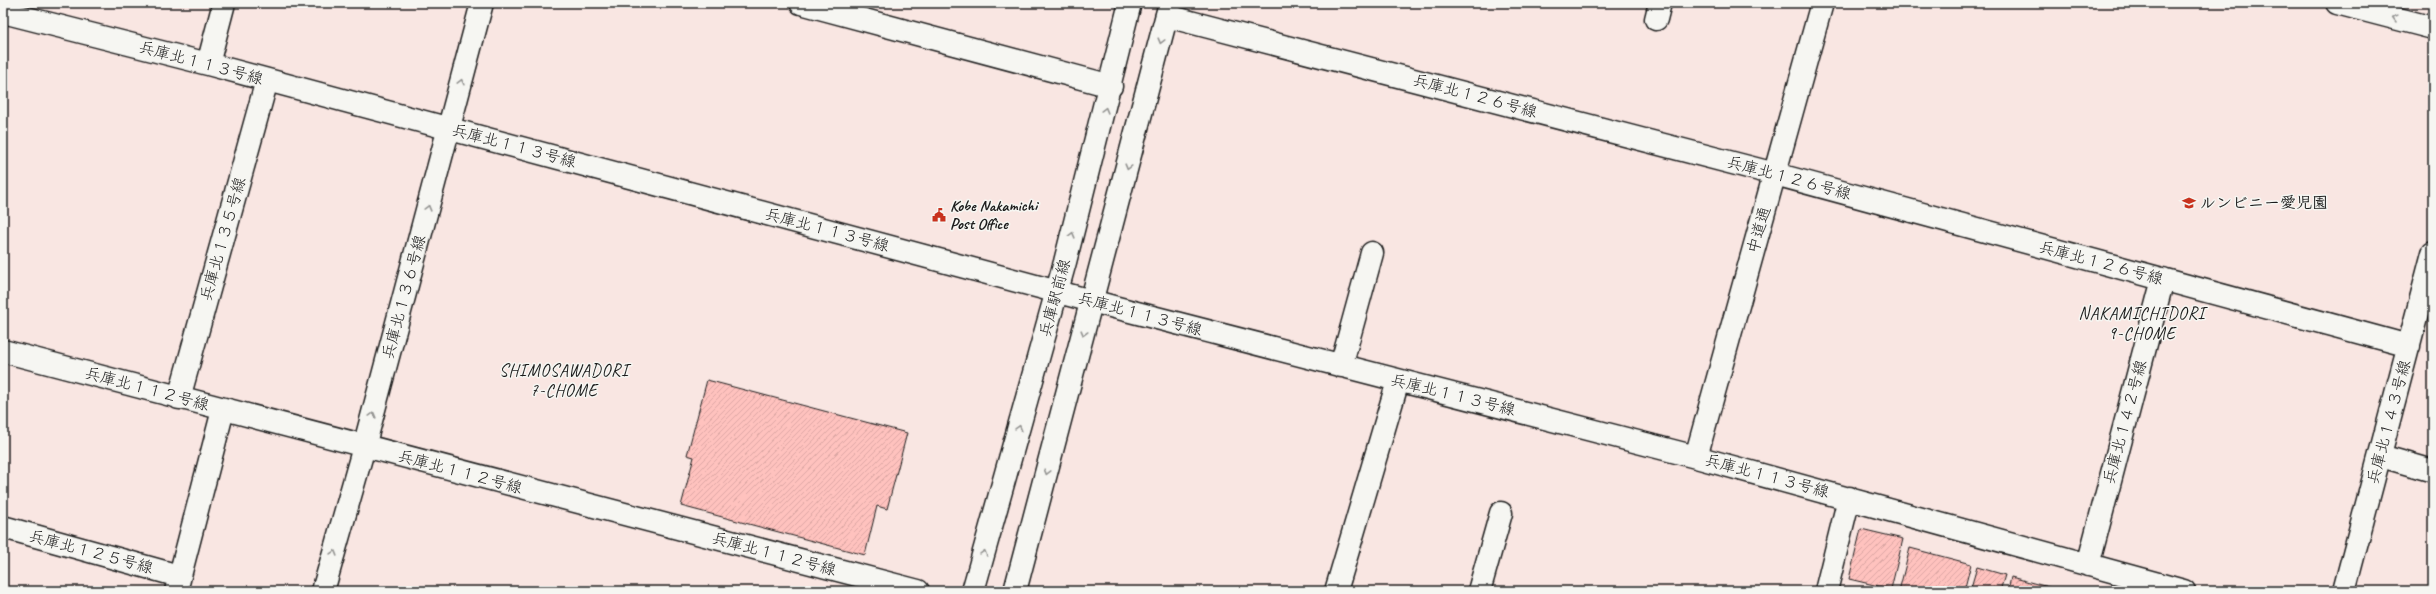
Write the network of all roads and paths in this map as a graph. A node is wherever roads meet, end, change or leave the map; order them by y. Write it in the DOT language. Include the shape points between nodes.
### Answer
graph roads {
  1 [pos="224,3"];
  2 [pos="482,3"];
  3 [pos="1130,3"];
  4 [pos="1822,3"];
  5 [pos="2338,3"];
  6 [pos="807,4"];
  7 [pos="8,9"];
  8 [pos="1169,9"];
  9 [pos="2433,28"];
  10 [pos="208,64"];
  11 [pos="267,80"];
  12 [pos="1111,86"];
  13 [pos="450,128"];
  14 [pos="1775,174"];
  15 [pos="1372,253"];
  16 [pos="2433,253"];
  17 [pos="2163,279"];
  18 [pos="1057,292"];
  19 [pos="1092,301"];
  20 [pos="2425,314"];
  21 [pos="2408,346"];
  22 [pos="3,351"];
  23 [pos="1341,366"];
  24 [pos="1398,381"];
  25 [pos="179,398"];
  26 [pos="223,410"];
  27 [pos="364,447"];
  28 [pos="2381,456"];
  29 [pos="1696,457"];
  30 [pos="2433,470"];
  31 [pos="1849,498"];
  32 [pos="1501,513"];
  33 [pos="3,527"];
  34 [pos="2088,565"];
  35 [pos="2123,583"];
  36 [pos="177,584"];
  37 [pos="323,591"];
  38 [pos="918,591"];
  39 [pos="973,591"];
  40 [pos="1015,591"];
  41 [pos="1336,591"];
  42 [pos="1479,591"];
  43 [pos="1826,591"];
  44 [pos="2184,591"];
  45 [pos="2344,591"];
  1 -- 10 [label="street"];
  13 -- 2 [label="street, 兵庫北１３６号線, one-way"];
  3 -- 12 [label="street, 兵庫駅前線"];
  4 -- 14 [label="street, 中道通"];
  9 -- 5 [label="street, one-way"];
  6 -- 12 [label="street"];
  7 -- 10 [label="street, 兵庫北１１３号線"];
  8 -- 14 [label="street, 兵庫北１２６号線"];
  8 -- 19 [label="street, one-way"];
  10 -- 11 [label="street, 兵庫北１１３号線"];
  11 -- 13 [label="street, 兵庫北１１３号線"];
  11 -- 25 [label="street, 兵庫北１３５号線"];
  18 -- 12 [label="street, 兵庫駅前線, one-way"];
  13 -- 18 [label="street, 兵庫北１１３号線"];
  27 -- 13 [label="street, 兵庫北１３６号線, one-way"];
  14 -- 17 [label="street, 兵庫北１２６号線"];
  14 -- 29 [label="street, 中道通"];
  15 -- 23 [label="street"];
  16 -- 20 [label="street, 兵庫北１４３号線"];
  17 -- 21 [label="street, 兵庫北１２６号線"];
  17 -- 34 [label="street, 兵庫北１４２号線"];
  18 -- 19 [label="street, 兵庫北１１３号線"];
  39 -- 18 [label="street, 兵庫駅前線, one-way"];
  19 -- 23 [label="street, 兵庫北１１３号線"];
  19 -- 40 [label="street, one-way"];
  20 -- 21 [label="street, 兵庫北１４３号線"];
  21 -- 28 [label="street, 兵庫北１４３号線"];
  22 -- 25 [label="street, 兵庫北１１２号線"];
  23 -- 24 [label="street, 兵庫北１１３号線"];
  24 -- 29 [label="street, 兵庫北１１３号線"];
  24 -- 41 [label="street"];
  25 -- 26 [label="street, 兵庫北１１２号線"];
  26 -- 27 [label="street, 兵庫北１１２号線"];
  26 -- 36 [label="street"];
  37 -- 27 [label="street, 兵庫北１３６号線, one-way"];
  27 -- 38 [label="street, 兵庫北１１２号線"];
  28 -- 30 [label="street"];
  28 -- 45 [label="street, 兵庫北１４３号線"];
  29 -- 31 [label="street, 兵庫北１１３号線"];
  31 -- 34 [label="street, 兵庫北１１３号線"];
  31 -- 43 [label="street"];
  32 -- 42 [label="street"];
  33 -- 36 [label="street, 兵庫北１２５号線"];
  34 -- 35 [label="street, 兵庫北１１３号線"];
  35 -- 44 [label="street, 兵庫北１１３号線"];
}
